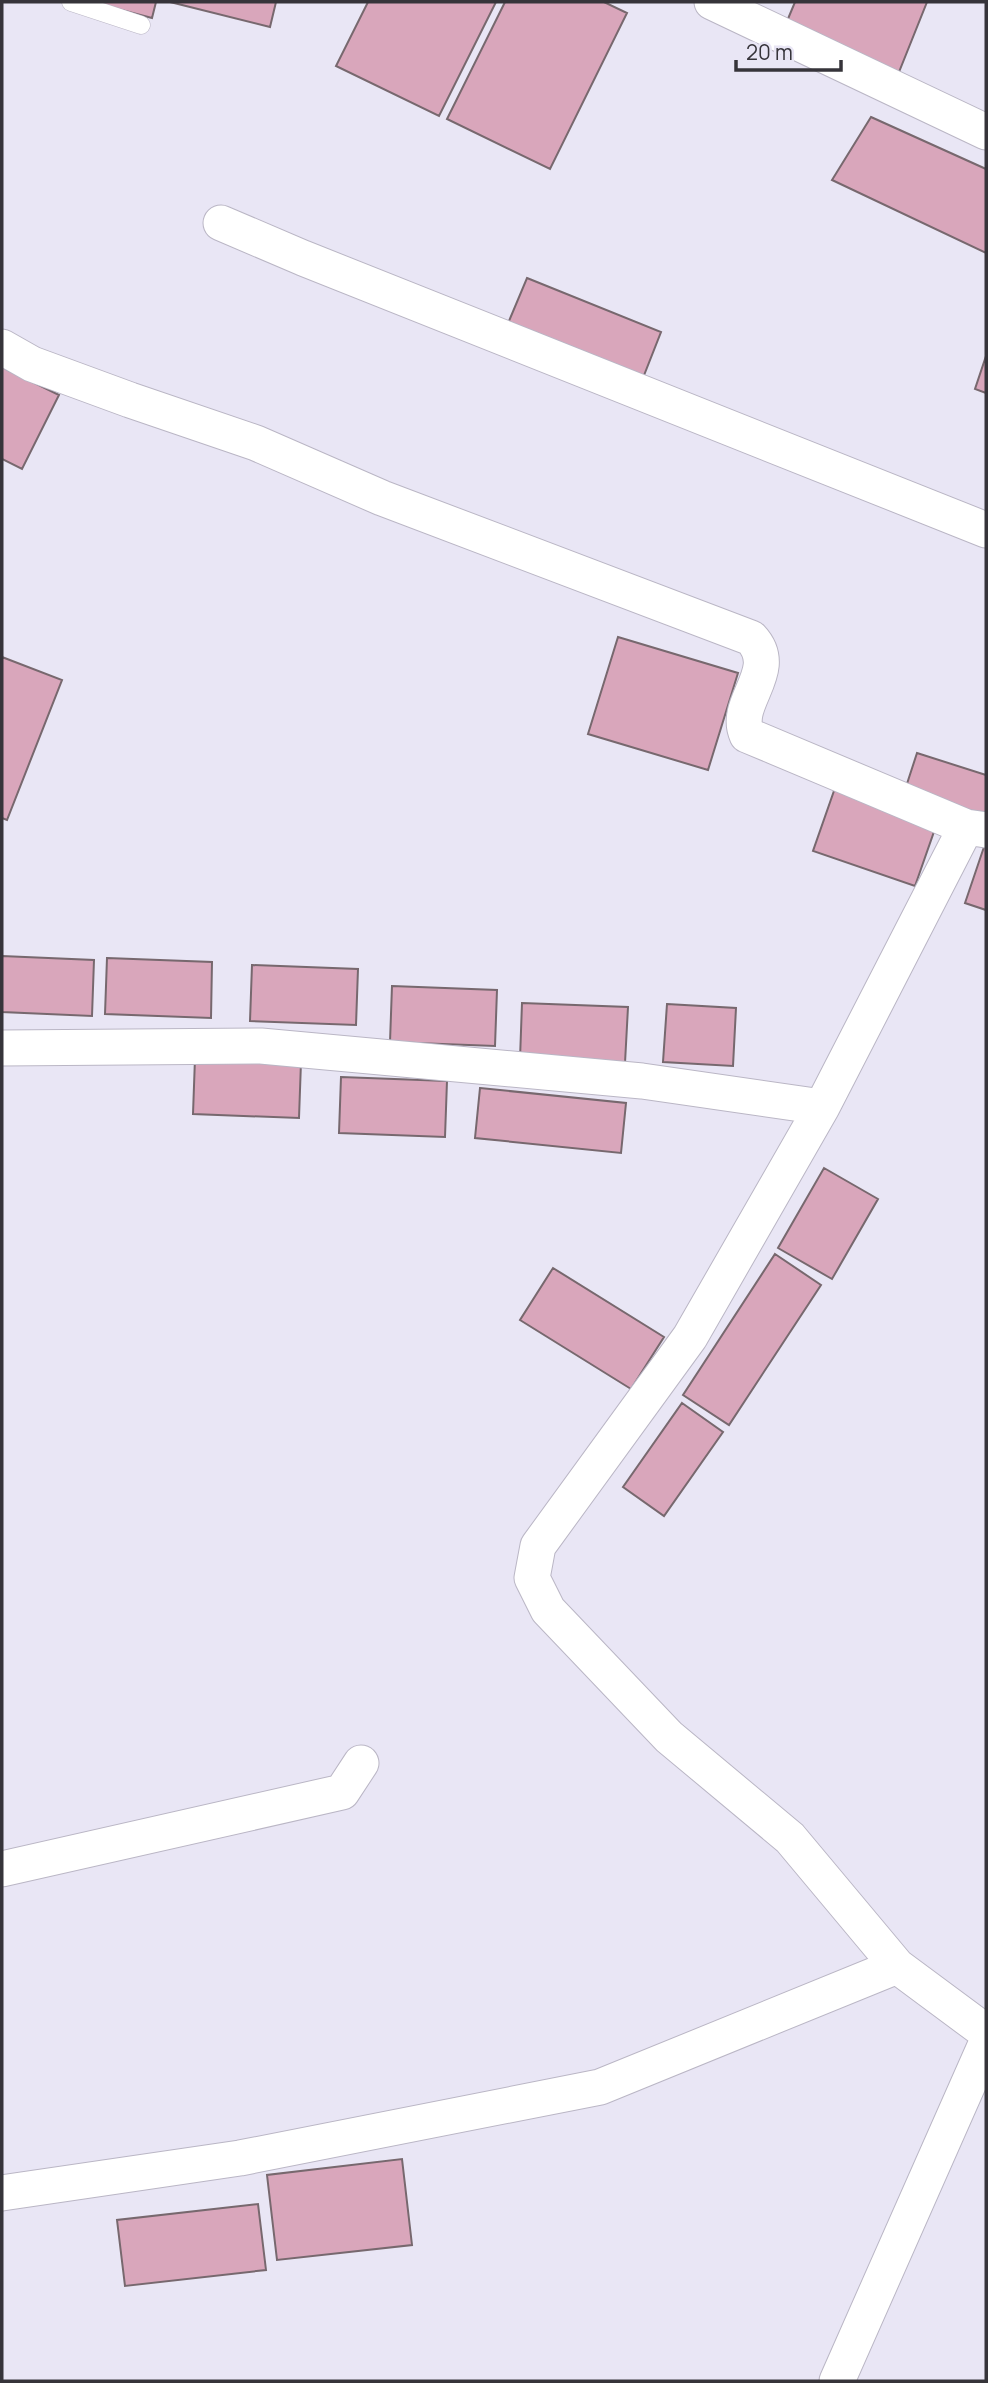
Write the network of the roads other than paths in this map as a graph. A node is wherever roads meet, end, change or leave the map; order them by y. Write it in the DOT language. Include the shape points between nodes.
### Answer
graph roads {
  1 [pos="71,2"];
  2 [pos="712,2"];
  3 [pos="141,25"];
  4 [pos="986,132"];
  5 [pos="221,223"];
  6 [pos="2,347"];
  7 [pos="986,530"];
  8 [pos="976,829"];
  9 [pos="2,1048"];
  10 [pos="822,1107"];
  11 [pos="361,1763"];
  12 [pos="2,1869"];
  13 [pos="897,1966"];
  14 [pos="986,2032"];
  15 [pos="986,2044"];
  16 [pos="2,2193"];
  17 [pos="837,2381"];
  1 -- 3 [label="lane"];
  2 -- 4 [label="street"];
  5 -- 7 [label="street"];
  6 -- 8 [label="street" via="32,364 256,443 382,498 751,638 763,662 745,718 747,735"];
  8 -- 10 [label="street"];
  9 -- 10 [label="street" via="261,1046 642,1082"];
  10 -- 13 [label="street" via="690,1337 538,1546 532,1578 548,1610 669,1737 790,1838"];
  11 -- 12 [label="street" via="342,1792"];
  13 -- 14 [label="street"];
  13 -- 16 [label="street" via="600,2087 240,2158"];
  15 -- 17 [label="street"];
}
